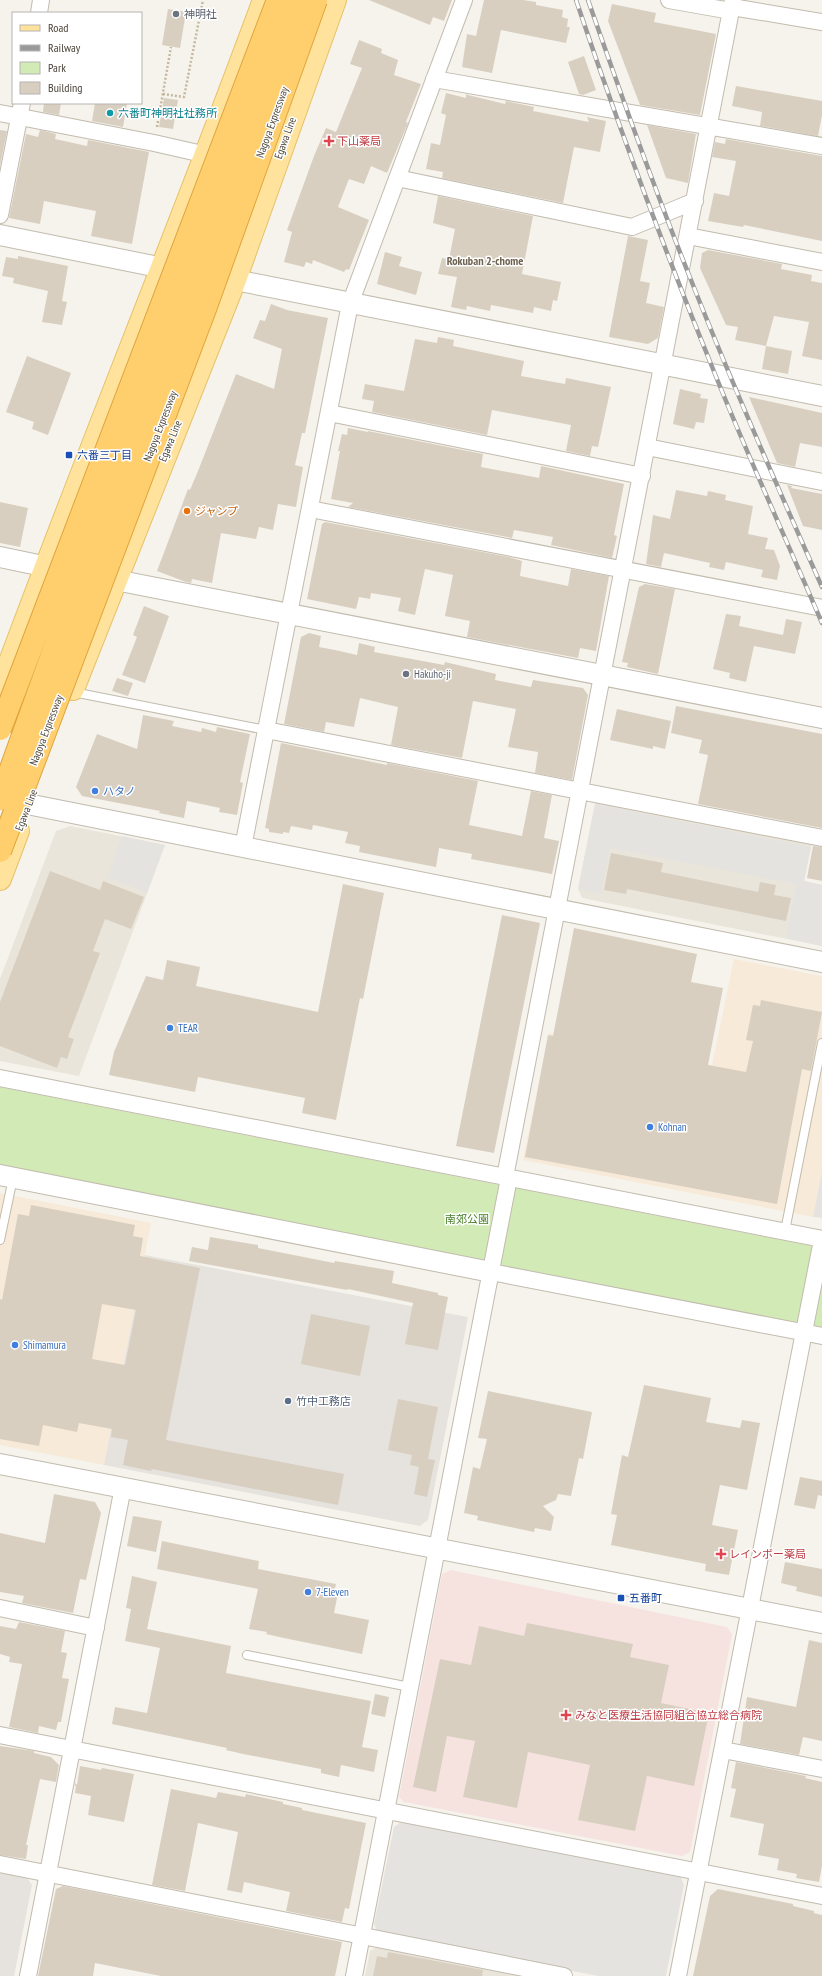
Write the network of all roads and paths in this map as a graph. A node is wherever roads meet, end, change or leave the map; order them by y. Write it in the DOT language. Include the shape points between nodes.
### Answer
graph roads {
  1 [pos="41,0"];
  2 [pos="203,0"];
  3 [pos="264,0"];
  4 [pos="278,0"];
  5 [pos="300,0"];
  6 [pos="316,0"];
  7 [pos="335,0"];
  8 [pos="464,0"];
  9 [pos="669,0"];
  10 [pos="732,6"];
  11 [pos="39,12"];
  12 [pos="822,22"];
  13 [pos="171,47"];
  14 [pos="434,79"];
  15 [pos="163,94"];
  16 [pos="20,110"];
  17 [pos="0,113"];
  18 [pos="710,126"];
  19 [pos="154,142"];
  20 [pos="822,146"];
  21 [pos="207,156"];
  22 [pos="397,178"];
  23 [pos="695,201"];
  24 [pos="0,215"];
  25 [pos="0,235"];
  26 [pos="688,236"];
  27 [pos="822,262"];
  28 [pos="160,268"];
  29 [pos="234,280"];
  30 [pos="350,304"];
  31 [pos="663,365"];
  32 [pos="822,396"];
  33 [pos="329,413"];
  34 [pos="647,447"];
  35 [pos="642,476"];
  36 [pos="822,482"];
  37 [pos="310,508"];
  38 [pos="0,557"];
  39 [pos="45,567"];
  40 [pos="623,569"];
  41 [pos="115,580"];
  42 [pos="822,608"];
  43 [pos="289,613"];
  44 [pos="602,676"];
  45 [pos="0,689"];
  46 [pos="72,692"];
  47 [pos="822,718"];
  48 [pos="0,729"];
  49 [pos="266,730"];
  50 [pos="580,792"];
  51 [pos="0,799"];
  52 [pos="28,804"];
  53 [pos="822,838"];
  54 [pos="244,847"];
  55 [pos="0,851"];
  56 [pos="0,879"];
  57 [pos="557,909"];
  58 [pos="822,962"];
  59 [pos="822,1043"];
  60 [pos="0,1078"];
  61 [pos="6,1176"];
  62 [pos="507,1177"];
  63 [pos="785,1231"];
  64 [pos="822,1239"];
  65 [pos="0,1240"];
  66 [pos="491,1272"];
  67 [pos="804,1333"];
  68 [pos="822,1336"];
  69 [pos="0,1464"];
  70 [pos="123,1488"];
  71 [pos="437,1548"];
  72 [pos="0,1608"];
  73 [pos="750,1609"];
  74 [pos="822,1623"];
  75 [pos="96,1628"];
  76 [pos="247,1655"];
  77 [pos="410,1687"];
  78 [pos="0,1735"];
  79 [pos="72,1749"];
  80 [pos="723,1750"];
  81 [pos="822,1769"];
  82 [pos="386,1810"];
  83 [pos="0,1864"];
  84 [pos="699,1872"];
  85 [pos="48,1874"];
  86 [pos="822,1896"];
  87 [pos="362,1937"];
  88 [pos="28,1976"];
  89 [pos="354,1976"];
  90 [pos="564,1976"];
  91 [pos="678,1976"];
  1 -- 11 [label="street"];
  2 -- 15 [label="path" via="184,98"];
  3 -- 21 [label="main road"];
  4 -- 48 [label="highway, bridge"];
  5 -- 51 [label="highway, bridge"];
  6 -- 55 [label="highway, Nagoya Expressway, bridge" via="205,309"];
  7 -- 29 [label="main road, Egawa Line"];
  8 -- 14 [label="street"];
  9 -- 10 [label="street"];
  10 -- 12 [label="street"];
  10 -- 18 [label="street"];
  13 -- 15 [label="path"];
  14 -- 18 [label="street"];
  14 -- 22 [label="street"];
  15 -- 19 [label="path"];
  16 -- 17 [label="street"];
  16 -- 19 [label="street"];
  16 -- 24 [label="street"];
  18 -- 20 [label="street"];
  18 -- 23 [label="street"];
  19 -- 21 [label="street"];
  21 -- 28 [label="main road"];
  22 -- 23 [label="street" via="632,228"];
  22 -- 30 [label="street"];
  23 -- 26 [label="street"];
  25 -- 28 [label="street"];
  26 -- 27 [label="street"];
  26 -- 31 [label="street"];
  28 -- 29 [label="street"];
  28 -- 39 [label="main road"];
  29 -- 30 [label="street"];
  29 -- 41 [label="main road, Egawa Line"];
  30 -- 31 [label="street"];
  30 -- 33 [label="street"];
  31 -- 32 [label="street"];
  31 -- 34 [label="street"];
  33 -- 35 [label="street"];
  33 -- 37 [label="street"];
  34 -- 35 [label="street"];
  34 -- 36 [label="street"];
  35 -- 40 [label="street"];
  37 -- 40 [label="street"];
  37 -- 43 [label="street"];
  38 -- 39 [label="street"];
  39 -- 41 [label="street"];
  39 -- 45 [label="main road"];
  40 -- 42 [label="street"];
  40 -- 44 [label="street"];
  41 -- 43 [label="street"];
  41 -- 46 [label="main road, Egawa Line"];
  43 -- 44 [label="street"];
  43 -- 49 [label="street"];
  44 -- 47 [label="street"];
  44 -- 50 [label="street"];
  46 -- 49 [label="lane"];
  46 -- 52 [label="main road, Egawa Line"];
  49 -- 50 [label="street"];
  49 -- 54 [label="street"];
  50 -- 53 [label="street"];
  50 -- 57 [label="street"];
  51 -- 52 [label="street"];
  52 -- 54 [label="street"];
  52 -- 56 [label="main road, Egawa Line"];
  54 -- 57 [label="street"];
  57 -- 58 [label="street"];
  57 -- 62 [label="street"];
  59 -- 63 [label="lane"];
  60 -- 62 [label="street"];
  61 -- 65 [label="lane"];
  61 -- 66 [label="street"];
  62 -- 63 [label="street"];
  62 -- 66 [label="street"];
  63 -- 64 [label="street"];
  64 -- 67 [label="street"];
  66 -- 67 [label="street"];
  66 -- 71 [label="street"];
  67 -- 68 [label="street"];
  67 -- 73 [label="street"];
  69 -- 70 [label="street"];
  70 -- 71 [label="street"];
  70 -- 75 [label="street"];
  71 -- 73 [label="street"];
  71 -- 77 [label="street"];
  72 -- 75 [label="street"];
  73 -- 74 [label="street"];
  73 -- 80 [label="street"];
  75 -- 79 [label="street"];
  76 -- 77 [label="lane"];
  77 -- 82 [label="street"];
  78 -- 79 [label="street"];
  79 -- 82 [label="street"];
  79 -- 85 [label="street"];
  80 -- 81 [label="street"];
  80 -- 84 [label="street"];
  82 -- 84 [label="street"];
  82 -- 87 [label="street"];
  83 -- 85 [label="street"];
  84 -- 86 [label="street"];
  84 -- 91 [label="street"];
  85 -- 87 [label="street"];
  85 -- 88 [label="street"];
  87 -- 89 [label="street"];
  87 -- 90 [label="street"];
}
